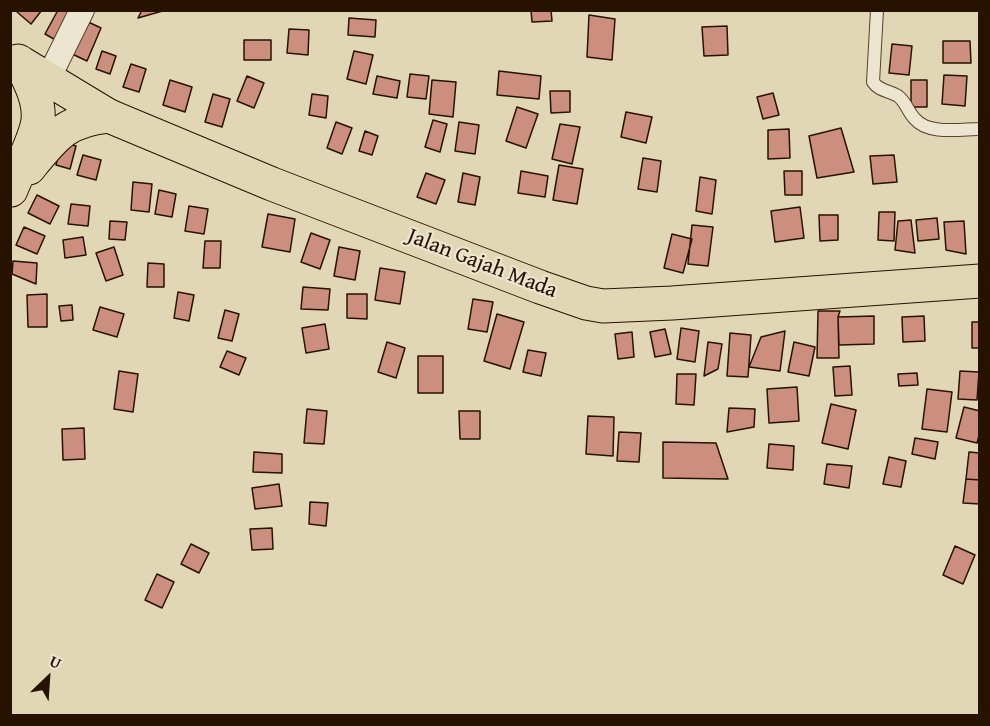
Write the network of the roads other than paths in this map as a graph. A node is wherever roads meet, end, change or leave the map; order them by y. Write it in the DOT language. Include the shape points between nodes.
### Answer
graph roads {
  1 [pos="82,10"];
  2 [pos="877,10"];
  3 [pos="15,59"];
  4 [pos="48,80"];
  5 [pos="108,116"];
  6 [pos="980,129"];
  7 [pos="11,190"];
  8 [pos="980,281"];
  1 -- 4 [label="street"];
  2 -- 6 [label="lane" via="873,82 876,86 897,95 916,122 924,126"];
  3 -- 4 [label="main road, Jalan Gajah Mada"];
  3 -- 7 [label="main road" via="32,87 38,120"];
  4 -- 5 [label="main road, Jalan Gajah Mada"];
  5 -- 7 [label="main road" via="70,124"];
  5 -- 8 [label="main road, Jalan Gajah Mada" via="272,184 586,303 672,303"];
}
